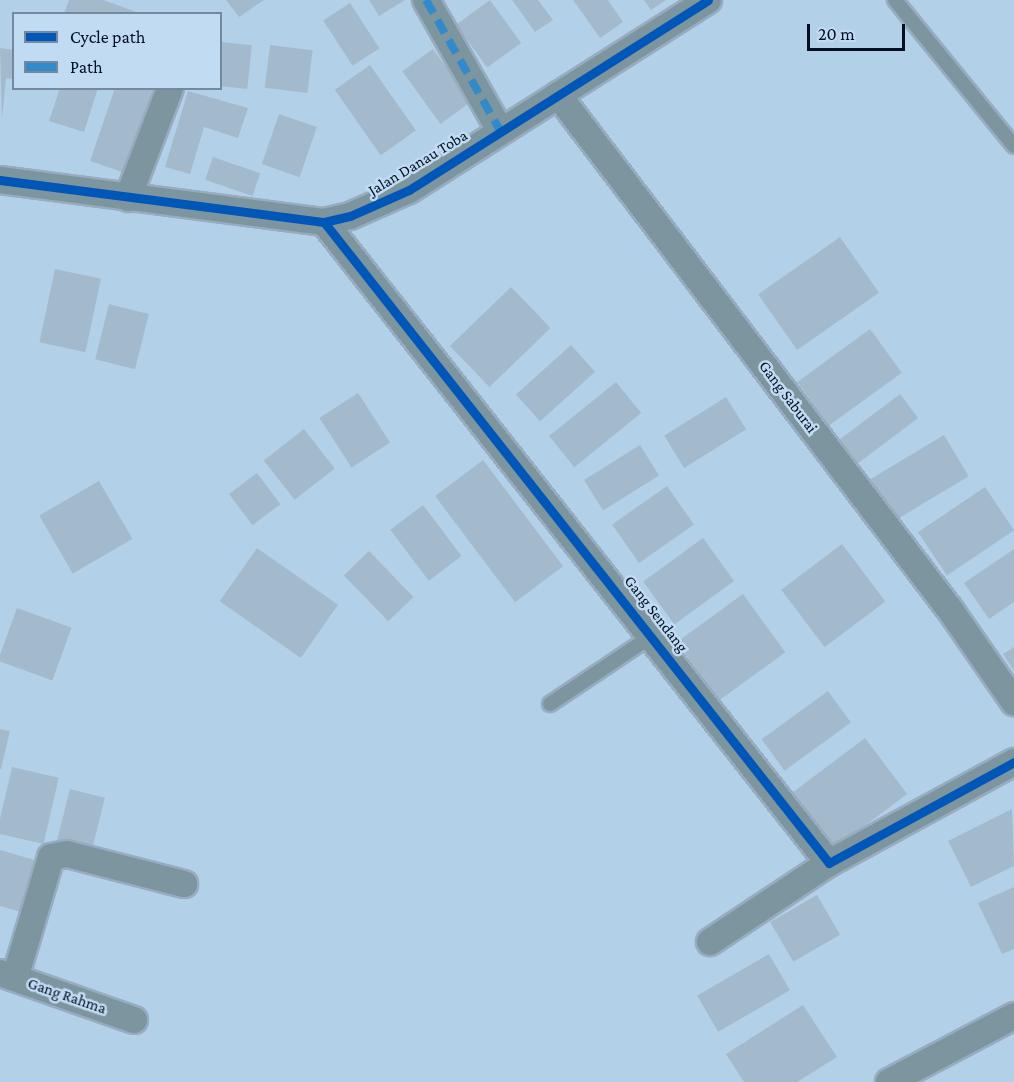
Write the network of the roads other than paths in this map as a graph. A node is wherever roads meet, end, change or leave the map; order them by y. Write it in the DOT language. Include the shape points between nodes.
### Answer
graph roads {
  1 [pos="426,0"];
  2 [pos="708,0"];
  3 [pos="895,0"];
  4 [pos="169,90"];
  5 [pos="558,96"];
  6 [pos="500,130"];
  7 [pos="1014,146"];
  8 [pos="0,180"];
  9 [pos="128,198"];
  10 [pos="324,222"];
  11 [pos="653,635"];
  12 [pos="1014,702"];
  13 [pos="550,704"];
  14 [pos="1014,762"];
  15 [pos="829,863"];
  16 [pos="184,884"];
  17 [pos="710,942"];
  18 [pos="7,975"];
  19 [pos="1014,1016"];
  20 [pos="134,1020"];
  21 [pos="890,1082"];
  1 -- 6 [label="street"];
  2 -- 5 [label="street, Jalan Danau Toba"];
  3 -- 7 [label="lane"];
  4 -- 9 [label="street"];
  5 -- 6 [label="street, Jalan Danau Toba"];
  5 -- 12 [label="street, Gang Saburai" via="951,611"];
  6 -- 10 [label="street, Jalan Danau Toba" via="409,190 375,207"];
  8 -- 9 [label="street, Jalan Danau Toba"];
  9 -- 10 [label="street, Jalan Danau Toba"];
  10 -- 11 [label="street, Gang Sendang"];
  11 -- 13 [label="lane"];
  11 -- 15 [label="street, Gang Sendang"];
  14 -- 15 [label="street"];
  15 -- 17 [label="street"];
  16 -- 18 [label="street" via="67,854 51,857"];
  18 -- 20 [label="street, Gang Rahma"];
  19 -- 21 [label="street"];
}
